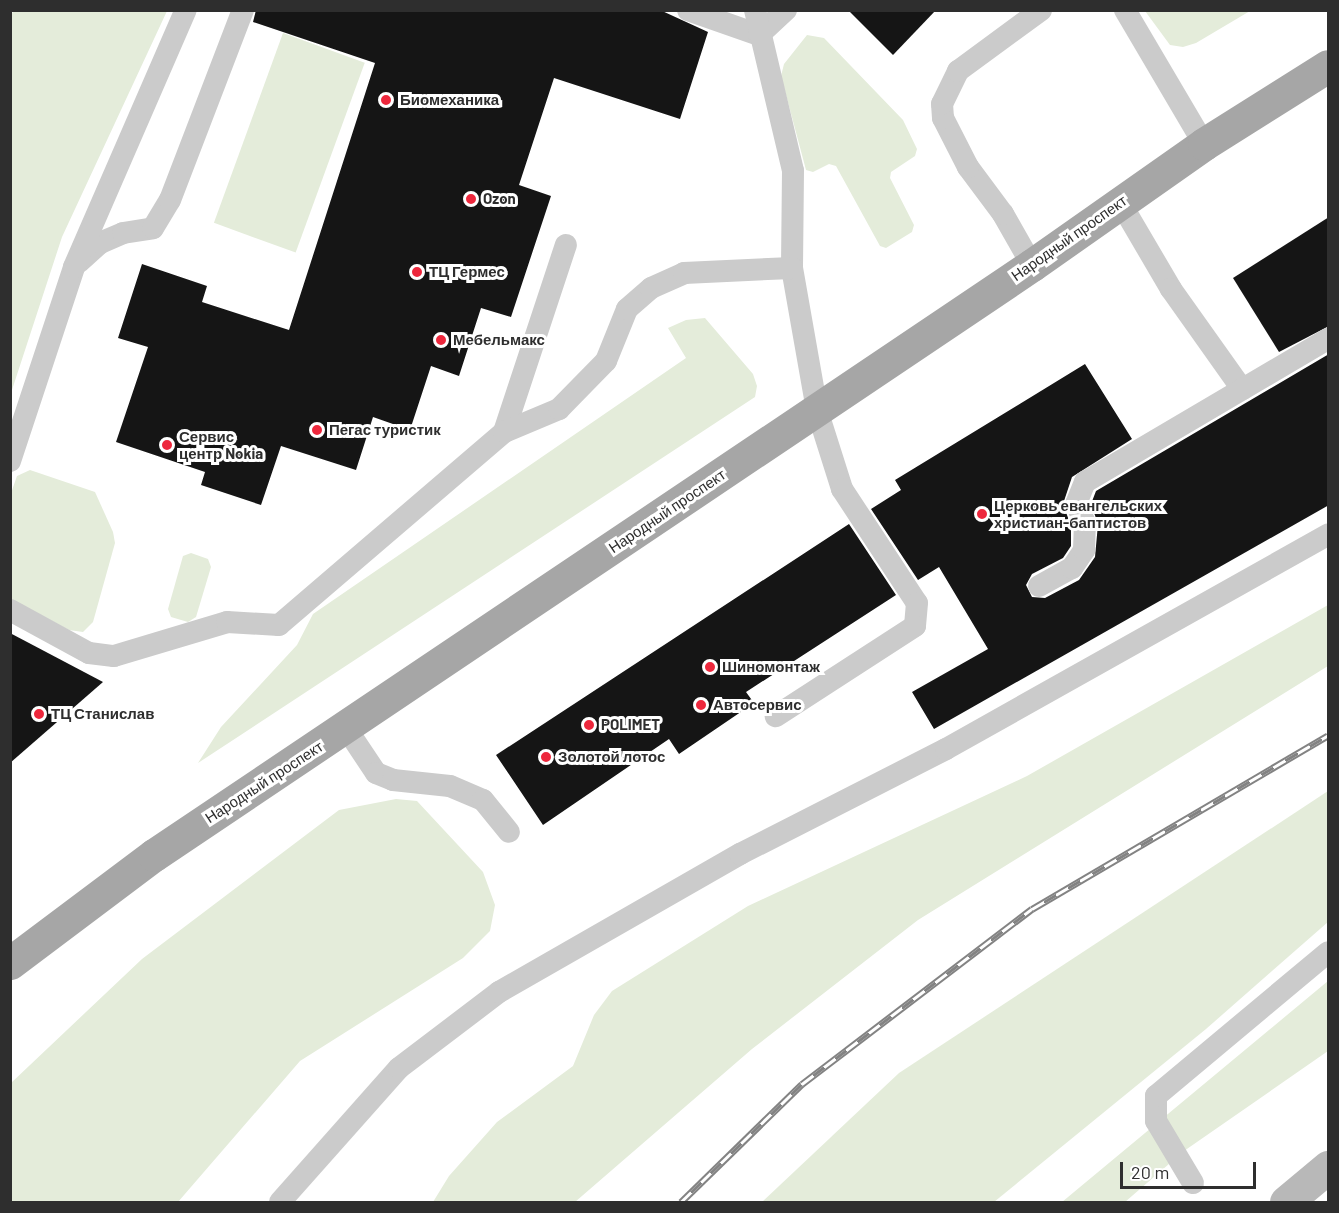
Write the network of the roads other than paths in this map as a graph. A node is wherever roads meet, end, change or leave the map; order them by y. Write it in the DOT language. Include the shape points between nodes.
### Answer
graph roads {
  1 [pos="186,10"];
  2 [pos="243,10"];
  3 [pos="688,10"];
  4 [pos="755,10"];
  5 [pos="786,10"];
  6 [pos="1041,10"];
  7 [pos="1125,10"];
  8 [pos="759,35"];
  9 [pos="1329,66"];
  10 [pos="1204,144"];
  11 [pos="1119,202"];
  12 [pos="566,245"];
  13 [pos="1032,265"];
  14 [pos="74,267"];
  15 [pos="792,268"];
  16 [pos="1329,339"];
  17 [pos="1242,389"];
  18 [pos="817,410"];
  19 [pos="504,432"];
  20 [pos="10,461"];
  21 [pos="1329,535"];
  22 [pos="1039,586"];
  23 [pos="10,610"];
  24 [pos="776,716"];
  25 [pos="346,728"];
  26 [pos="509,832"];
  27 [pos="1329,952"];
  28 [pos="10,963"];
  29 [pos="1329,1167"];
  30 [pos="1193,1183"];
  31 [pos="280,1203"];
  32 [pos="1286,1203"];
  1 -- 14 [label="lane"];
  2 -- 14 [label="lane" via="170,200 153,228 123,233 100,243"];
  3 -- 8 [label="lane"];
  4 -- 8 [label="lane"];
  5 -- 8 [label="lane"];
  6 -- 13 [label="lane" via="957,71 942,104 943,118 968,167 1003,214"];
  7 -- 10 [label="lane"];
  8 -- 15 [label="lane" via="793,171"];
  9 -- 10 [label="main road, Народный проспект"];
  10 -- 11 [label="main road, Народный проспект"];
  11 -- 13 [label="main road, Народный проспект"];
  11 -- 17 [label="lane" via="1171,289"];
  12 -- 19 [label="lane"];
  13 -- 18 [label="main road, Народный проспект"];
  14 -- 20 [label="lane"];
  15 -- 18 [label="lane"];
  15 -- 19 [label="lane" via="684,273 663,280 627,309 606,361 575,395 559,409"];
  16 -- 17 [label="lane"];
  17 -- 22 [label="lane" via="1085,482 1076,504 1085,523 1084,550 1072,568"];
  18 -- 24 [label="lane" via="842,489 917,603 915,626"];
  18 -- 25 [label="main road, Народный проспект"];
  19 -- 23 [label="lane" via="279,625 227,622 114,656 89,652"];
  21 -- 31 [label="lane" via="956,744 740,854 499,992 399,1068"];
  25 -- 26 [label="lane" via="376,774 393,780 450,786 483,800"];
  25 -- 28 [label="main road, Народный проспект" via="154,855"];
  27 -- 30 [label="lane" via="1156,1096 1156,1121"];
  29 -- 32 [label="main road"];
}
